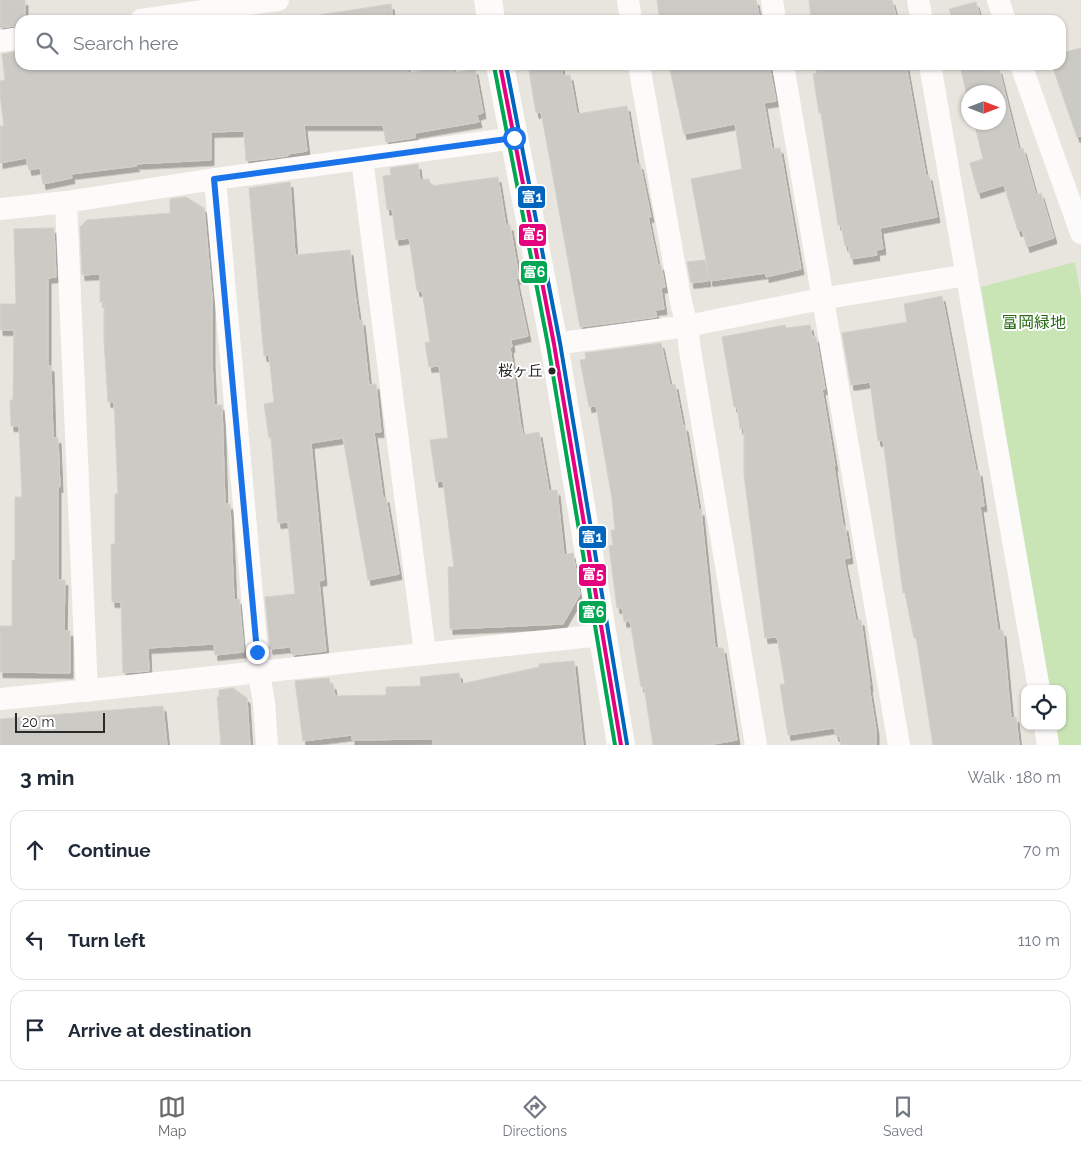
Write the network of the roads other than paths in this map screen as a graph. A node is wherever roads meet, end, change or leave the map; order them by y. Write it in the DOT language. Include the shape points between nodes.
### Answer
graph roads {
  1 [pos="278,0"];
  2 [pos="488,0"];
  3 [pos="628,0"];
  4 [pos="772,0"];
  5 [pos="918,0"];
  6 [pos="998,0"];
  7 [pos="175,15"];
  8 [pos="490,15"];
  9 [pos="630,15"];
  10 [pos="774,15"];
  11 [pos="921,15"];
  12 [pos="1003,15"];
  13 [pos="15,39"];
  14 [pos="0,41"];
  15 [pos="501,70"];
  16 [pos="640,70"];
  17 [pos="784,70"];
  18 [pos="931,70"];
  19 [pos="1023,70"];
  20 [pos="514,138"];
  21 [pos="362,159"];
  22 [pos="214,179"];
  23 [pos="66,202"];
  24 [pos="0,210"];
  25 [pos="1081,233"];
  26 [pos="966,275"];
  27 [pos="821,299"];
  28 [pos="687,326"];
  29 [pos="554,344"];
  30 [pos="604,636"];
  31 [pos="425,653"];
  32 [pos="259,674"];
  33 [pos="1037,685"];
  34 [pos="87,691"];
  35 [pos="0,699"];
  36 [pos="1046,730"];
  37 [pos="267,745"];
  38 [pos="621,745"];
  39 [pos="756,745"];
  40 [pos="899,745"];
  41 [pos="1048,745"];
  1 -- 7 [label="street"];
  2 -- 8 [label="street"];
  3 -- 9 [label="street"];
  4 -- 10 [label="street"];
  5 -- 11 [label="street"];
  6 -- 12 [label="street"];
  13 -- 14 [label="street"];
  15 -- 20 [label="street"];
  16 -- 28 [label="street"];
  17 -- 27 [label="street"];
  18 -- 26 [label="street"];
  19 -- 25 [label="street"];
  20 -- 21 [label="street"];
  20 -- 29 [label="street"];
  21 -- 22 [label="street"];
  21 -- 31 [label="street"];
  22 -- 23 [label="street"];
  22 -- 32 [label="street"];
  23 -- 24 [label="street"];
  23 -- 34 [label="street"];
  26 -- 27 [label="street"];
  26 -- 33 [label="street"];
  27 -- 28 [label="street"];
  27 -- 40 [label="street"];
  28 -- 29 [label="street"];
  28 -- 39 [label="street"];
  29 -- 30 [label="street"];
  30 -- 31 [label="street"];
  30 -- 38 [label="street"];
  31 -- 32 [label="street"];
  32 -- 34 [label="street"];
  32 -- 37 [label="street"];
  34 -- 35 [label="street"];
  36 -- 41 [label="street"];
}
